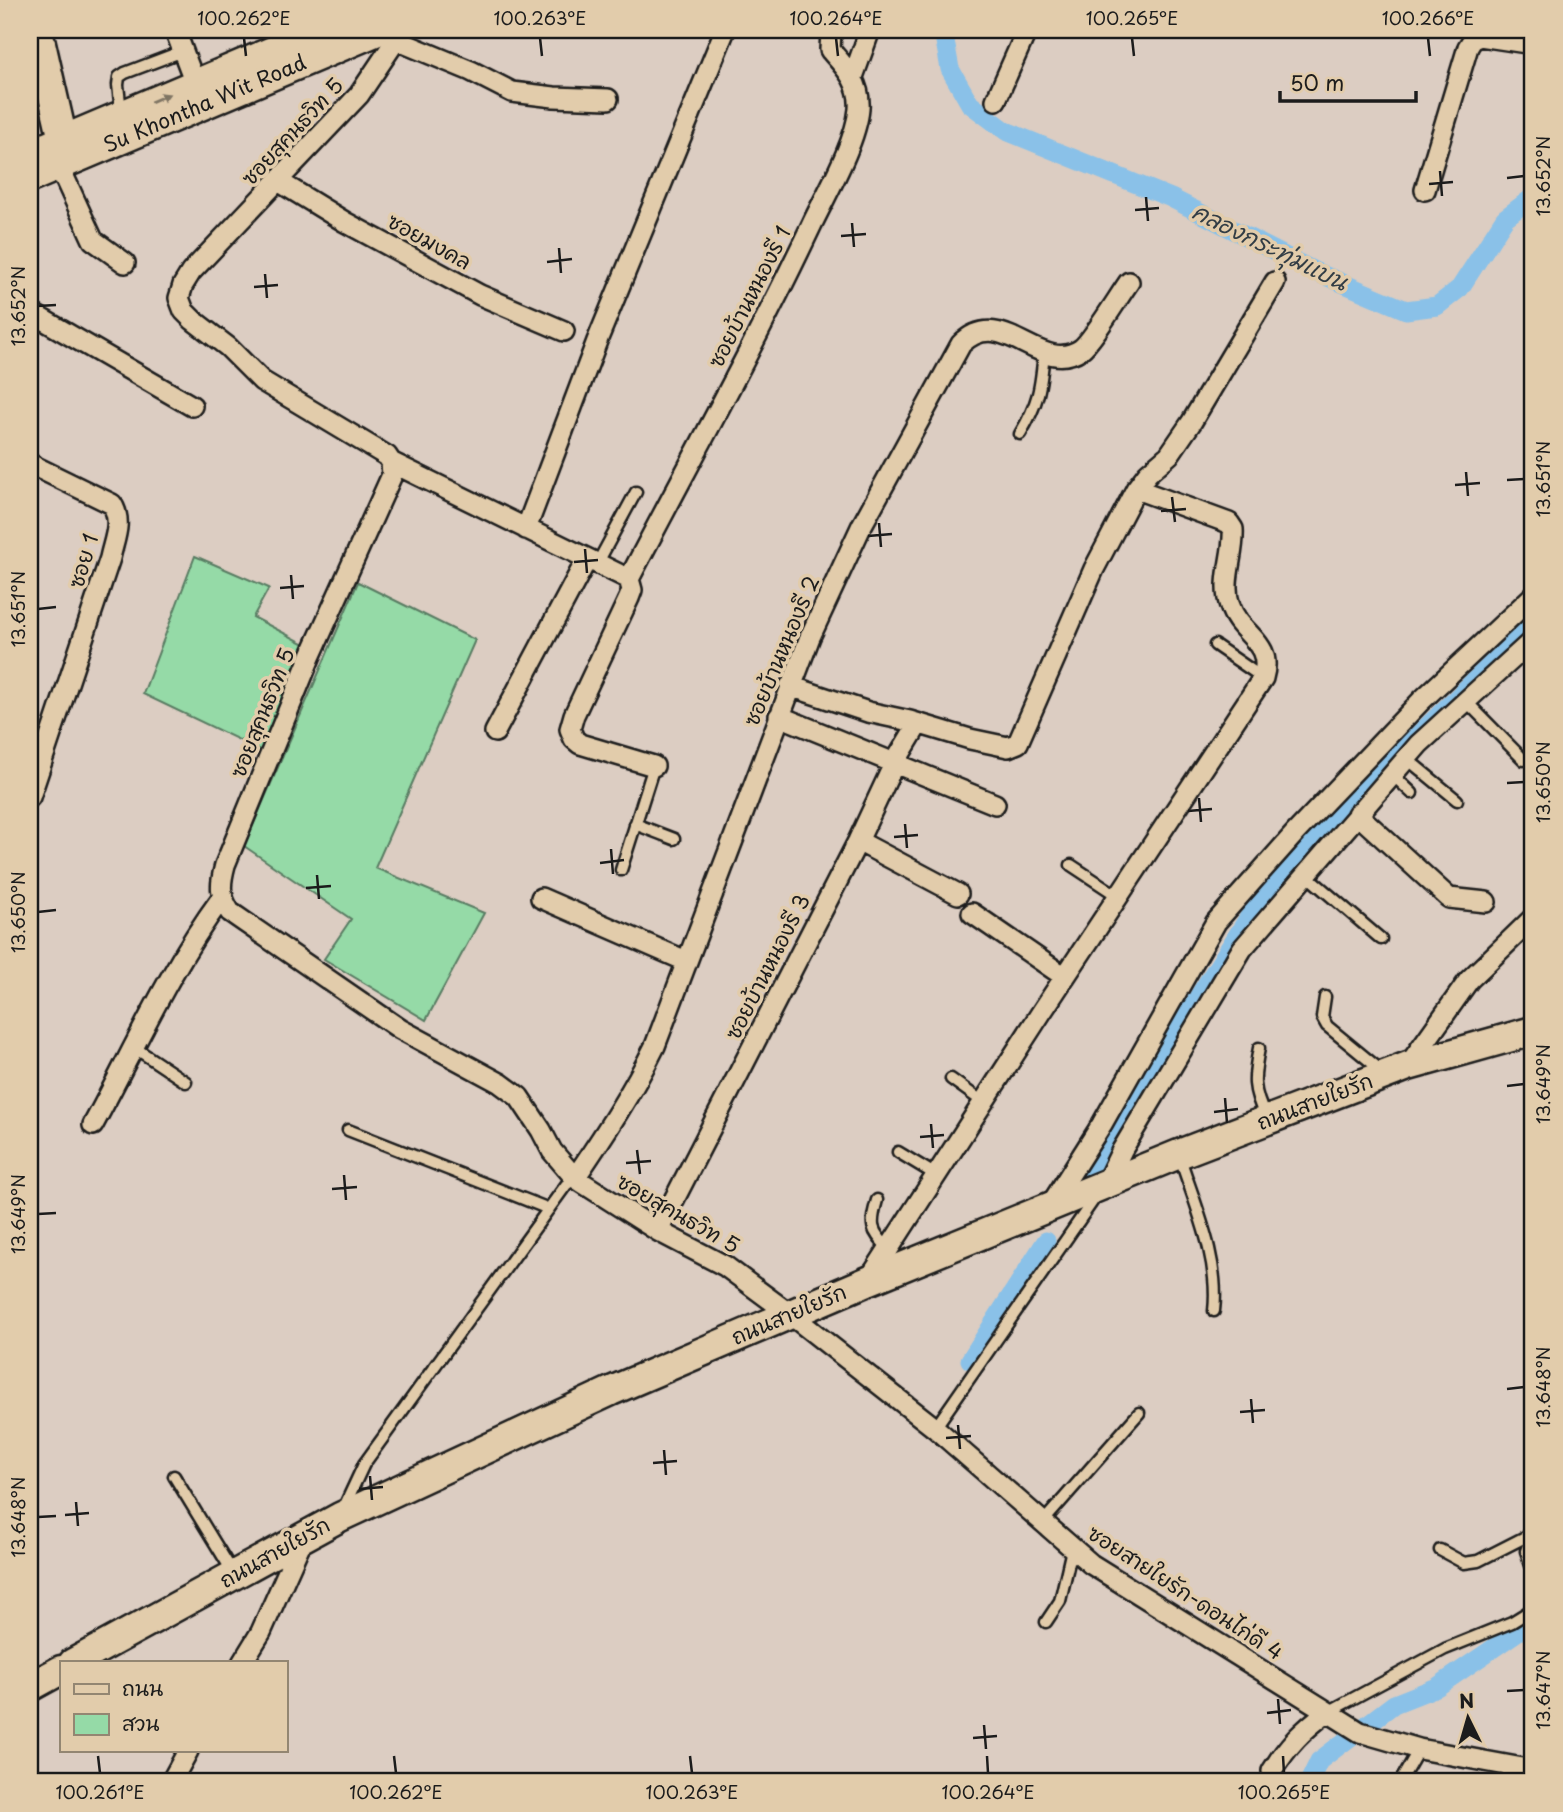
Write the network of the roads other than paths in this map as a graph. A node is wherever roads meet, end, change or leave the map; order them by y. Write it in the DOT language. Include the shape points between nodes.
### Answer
graph roads {
  1 [pos="175,30"];
  2 [pos="322,30"];
  3 [pos="725,30"];
  4 [pos="831,30"];
  5 [pos="870,30"];
  6 [pos="1027,30"];
  7 [pos="391,33"];
  8 [pos="1533,44"];
  9 [pos="37,46"];
  10 [pos="183,51"];
  11 [pos="853,77"];
  12 [pos="195,83"];
  13 [pos="40,87"];
  14 [pos="608,99"];
  15 [pos="996,100"];
  16 [pos="122,115"];
  17 [pos="30,153"];
  18 [pos="64,155"];
  19 [pos="30,178"];
  20 [pos="278,181"];
  21 [pos="1424,190"];
  22 [pos="125,263"];
  23 [pos="1129,282"];
  24 [pos="1275,282"];
  25 [pos="30,312"];
  26 [pos="564,331"];
  27 [pos="1044,351"];
  28 [pos="191,406"];
  29 [pos="1020,434"];
  30 [pos="391,462"];
  31 [pos="30,464"];
  32 [pos="1136,489"];
  33 [pos="636,492"];
  34 [pos="526,529"];
  35 [pos="592,561"];
  36 [pos="629,579"];
  37 [pos="1533,596"];
  38 [pos="1533,640"];
  39 [pos="1215,645"];
  40 [pos="1263,678"];
  41 [pos="790,686"];
  42 [pos="1466,701"];
  43 [pos="779,716"];
  44 [pos="918,724"];
  45 [pos="495,732"];
  46 [pos="1406,758"];
  47 [pos="1524,760"];
  48 [pos="894,765"];
  49 [pos="654,766"];
  50 [pos="1391,773"];
  51 [pos="1412,793"];
  52 [pos="30,797"];
  53 [pos="1457,800"];
  54 [pos="995,804"];
  55 [pos="1357,814"];
  56 [pos="635,824"];
  57 [pos="674,839"];
  58 [pos="858,841"];
  59 [pos="1071,865"];
  60 [pos="621,870"];
  61 [pos="1305,874"];
  62 [pos="958,894"];
  63 [pos="1118,896"];
  64 [pos="541,898"];
  65 [pos="221,899"];
  66 [pos="1486,902"];
  67 [pos="972,913"];
  68 [pos="1533,918"];
  69 [pos="1381,939"];
  70 [pos="686,961"];
  71 [pos="1065,977"];
  72 [pos="1325,998"];
  73 [pos="1533,1031"];
  74 [pos="135,1048"];
  75 [pos="1259,1048"];
  76 [pos="1397,1070"];
  77 [pos="951,1079"];
  78 [pos="186,1082"];
  79 [pos="983,1102"];
  80 [pos="1267,1120"];
  81 [pos="93,1125"];
  82 [pos="348,1130"];
  83 [pos="898,1152"];
  84 [pos="1179,1154"];
  85 [pos="936,1175"];
  86 [pos="575,1178"];
  87 [pos="1106,1183"];
  88 [pos="877,1200"];
  89 [pos="1050,1206"];
  90 [pos="549,1209"];
  91 [pos="658,1231"];
  92 [pos="888,1249"];
  93 [pos="868,1280"];
  94 [pos="1213,1311"];
  95 [pos="791,1315"];
  96 [pos="1139,1413"];
  97 [pos="935,1428"];
  98 [pos="174,1476"];
  99 [pos="340,1517"];
  100 [pos="1043,1522"];
  101 [pos="1532,1534"];
  102 [pos="303,1538"];
  103 [pos="1072,1548"];
  104 [pos="1440,1550"];
  105 [pos="1533,1571"];
  106 [pos="235,1575"];
  107 [pos="1533,1609"];
  108 [pos="1045,1622"];
  109 [pos="89,1659"];
  110 [pos="243,1661"];
  111 [pos="60,1671"];
  112 [pos="30,1687"];
  113 [pos="1327,1712"];
  114 [pos="1419,1749"];
  115 [pos="187,1752"];
  116 [pos="1533,1770"];
  117 [pos="1272,1771"];
  118 [pos="171,1782"];
  119 [pos="1400,1782"];
  1 -- 10 [label="street"];
  2 -- 12 [label="street, Su Khontha Wit Road"];
  3 -- 34 [label="street" via="597,341"];
  4 -- 11 [label="street" via="830,50"];
  5 -- 11 [label="street"];
  6 -- 15 [label="street"];
  7 -- 14 [label="street" via="512,92"];
  7 -- 18 [label="street, Su Khontha Wit Road"];
  7 -- 20 [label="street, ซอยสุคนธวิท 5" via="359,94"];
  8 -- 21 [label="street" via="1480,36 1473,39"];
  9 -- 13 [label="street"];
  10 -- 12 [label="street"];
  10 -- 16 [label="lane" via="119,78"];
  11 -- 36 [label="street, ซอยบ้านหนองรี 1" via="859,111 842,161"];
  16 -- 12 [label="street, Su Khontha Wit Road, one-way"];
  13 -- 18 [label="street"];
  16 -- 18 [label="street, Su Khontha Wit Road"];
  17 -- 18 [label="street, Su Khontha Wit Road"];
  18 -- 19 [label="street, Su Khontha Wit Road"];
  18 -- 22 [label="street" via="93,240"];
  20 -- 26 [label="street, ซอยมงคล" via="480,295"];
  20 -- 30 [label="street, ซอยสุคนธวิท 5" via="191,272 178,298 193,320 262,381"];
  23 -- 27 [label="street, ซอยบ้านหนองรี 2" via="1084,347 1058,357"];
  24 -- 32 [label="street" via="1191,423 1169,455"];
  25 -- 28 [label="street"];
  27 -- 29 [label="lane" via="1040,391"];
  27 -- 41 [label="street, ซอยบ้านหนองรี 2" via="996,331 981,330 961,344 862,525"];
  30 -- 34 [label="street"];
  30 -- 65 [label="street, ซอยสุคนธวิท 5" via="392,475 311,655 225,865"];
  31 -- 52 [label="street, ซอย 1" via="112,504 118,523"];
  32 -- 40 [label="street" via="1229,523 1233,529 1229,605 1265,655"];
  32 -- 44 [label="street" via="1094,569 1018,743 999,746"];
  33 -- 35 [label="lane"];
  34 -- 35 [label="street"];
  35 -- 36 [label="street"];
  35 -- 45 [label="street"];
  36 -- 49 [label="street, ซอยบ้านหนองรี 1" via="629,598 570,729 580,744"];
  37 -- 89 [label="street" via="1421,701 1216,922 1102,1124"];
  38 -- 42 [label="street"];
  39 -- 40 [label="lane"];
  40 -- 63 [label="street"];
  41 -- 43 [label="street, ซอยบ้านหนองรี 2"];
  41 -- 44 [label="street"];
  42 -- 46 [label="street"];
  42 -- 47 [label="lane"];
  43 -- 48 [label="street"];
  43 -- 70 [label="street, ซอยบ้านหนองรี 2"];
  44 -- 48 [label="street, ซอยบ้านหนองรี 3"];
  46 -- 50 [label="street"];
  46 -- 53 [label="lane"];
  48 -- 54 [label="street"];
  48 -- 58 [label="street, ซอยบ้านหนองรี 3"];
  49 -- 56 [label="lane"];
  50 -- 51 [label="lane"];
  50 -- 55 [label="street"];
  55 -- 61 [label="street"];
  55 -- 66 [label="street" via="1449,898"];
  56 -- 57 [label="lane"];
  56 -- 60 [label="lane"];
  58 -- 62 [label="street"];
  58 -- 91 [label="street, ซอยบ้านหนองรี 3"];
  59 -- 63 [label="lane"];
  61 -- 69 [label="lane"];
  61 -- 87 [label="street" via="1242,949"];
  63 -- 71 [label="street"];
  64 -- 70 [label="street"];
  65 -- 74 [label="street" via="177,966"];
  65 -- 86 [label="street, ซอยสุคนธวิท 5" via="230,912 371,1011 519,1097 552,1151"];
  67 -- 71 [label="street"];
  68 -- 76 [label="street" via="1469,980"];
  70 -- 86 [label="street, ซอยบ้านหนองรี 2" via="637,1084"];
  71 -- 79 [label="street"];
  72 -- 76 [label="lane" via="1322,1017 1327,1026"];
  73 -- 76 [label="street, ถนนสายใยรัก"];
  74 -- 78 [label="lane"];
  74 -- 81 [label="street"];
  75 -- 80 [label="lane" via="1254,1090"];
  76 -- 80 [label="street, ถนนสายใยรัก"];
  77 -- 79 [label="lane"];
  79 -- 85 [label="street"];
  80 -- 84 [label="street, ถนนสายใยรัก"];
  82 -- 90 [label="lane"];
  83 -- 85 [label="lane"];
  84 -- 87 [label="street, ถนนสายใยรัก"];
  84 -- 94 [label="lane" via="1209,1250 1215,1280"];
  85 -- 92 [label="street"];
  86 -- 90 [label="lane"];
  86 -- 91 [label="street, ซอยสุคนธวิท 5"];
  87 -- 89 [label="street, ถนนสายใยรัก"];
  87 -- 97 [label="lane"];
  88 -- 92 [label="lane" via="873,1232"];
  89 -- 93 [label="street, ถนนสายใยรัก"];
  90 -- 99 [label="lane" via="364,1464"];
  91 -- 95 [label="street, ซอยสุคนธวิท 5" via="725,1266"];
  92 -- 93 [label="street"];
  93 -- 95 [label="street, ถนนสายใยรัก"];
  95 -- 97 [label="street, ซอยสายใยรัก-ดอนไก่ดี 4"];
  95 -- 99 [label="street, ถนนสายใยรัก" via="611,1391"];
  96 -- 100 [label="lane"];
  97 -- 100 [label="street, ซอยสายใยรัก-ดอนไก่ดี 4"];
  98 -- 106 [label="lane"];
  99 -- 102 [label="street, ถนนสายใยรัก"];
  100 -- 103 [label="street, ซอยสายใยรัก-ดอนไก่ดี 4"];
  101 -- 104 [label="lane" via="1478,1561 1464,1563"];
  101 -- 105 [label="lane" via="1526,1551"];
  102 -- 106 [label="street, ถนนสายใยรัก"];
  102 -- 110 [label="street"];
  103 -- 108 [label="lane" via="1060,1601"];
  103 -- 113 [label="street, ซอยสายใยรัก-ดอนไก่ดี 4" via="1090,1564"];
  106 -- 109 [label="street, ถนนสายใยรัก"];
  107 -- 113 [label="lane" via="1445,1649"];
  111 -- 112 [label="street"];
  113 -- 114 [label="street, ซอยสายใยรัก-ดอนไก่ดี 4" via="1354,1728"];
  113 -- 117 [label="street" via="1301,1731"];
  114 -- 116 [label="street, ซอยสายใยรัก-ดอนไก่ดี 4"];
  114 -- 119 [label="lane"];
  115 -- 118 [label="street"];
}
